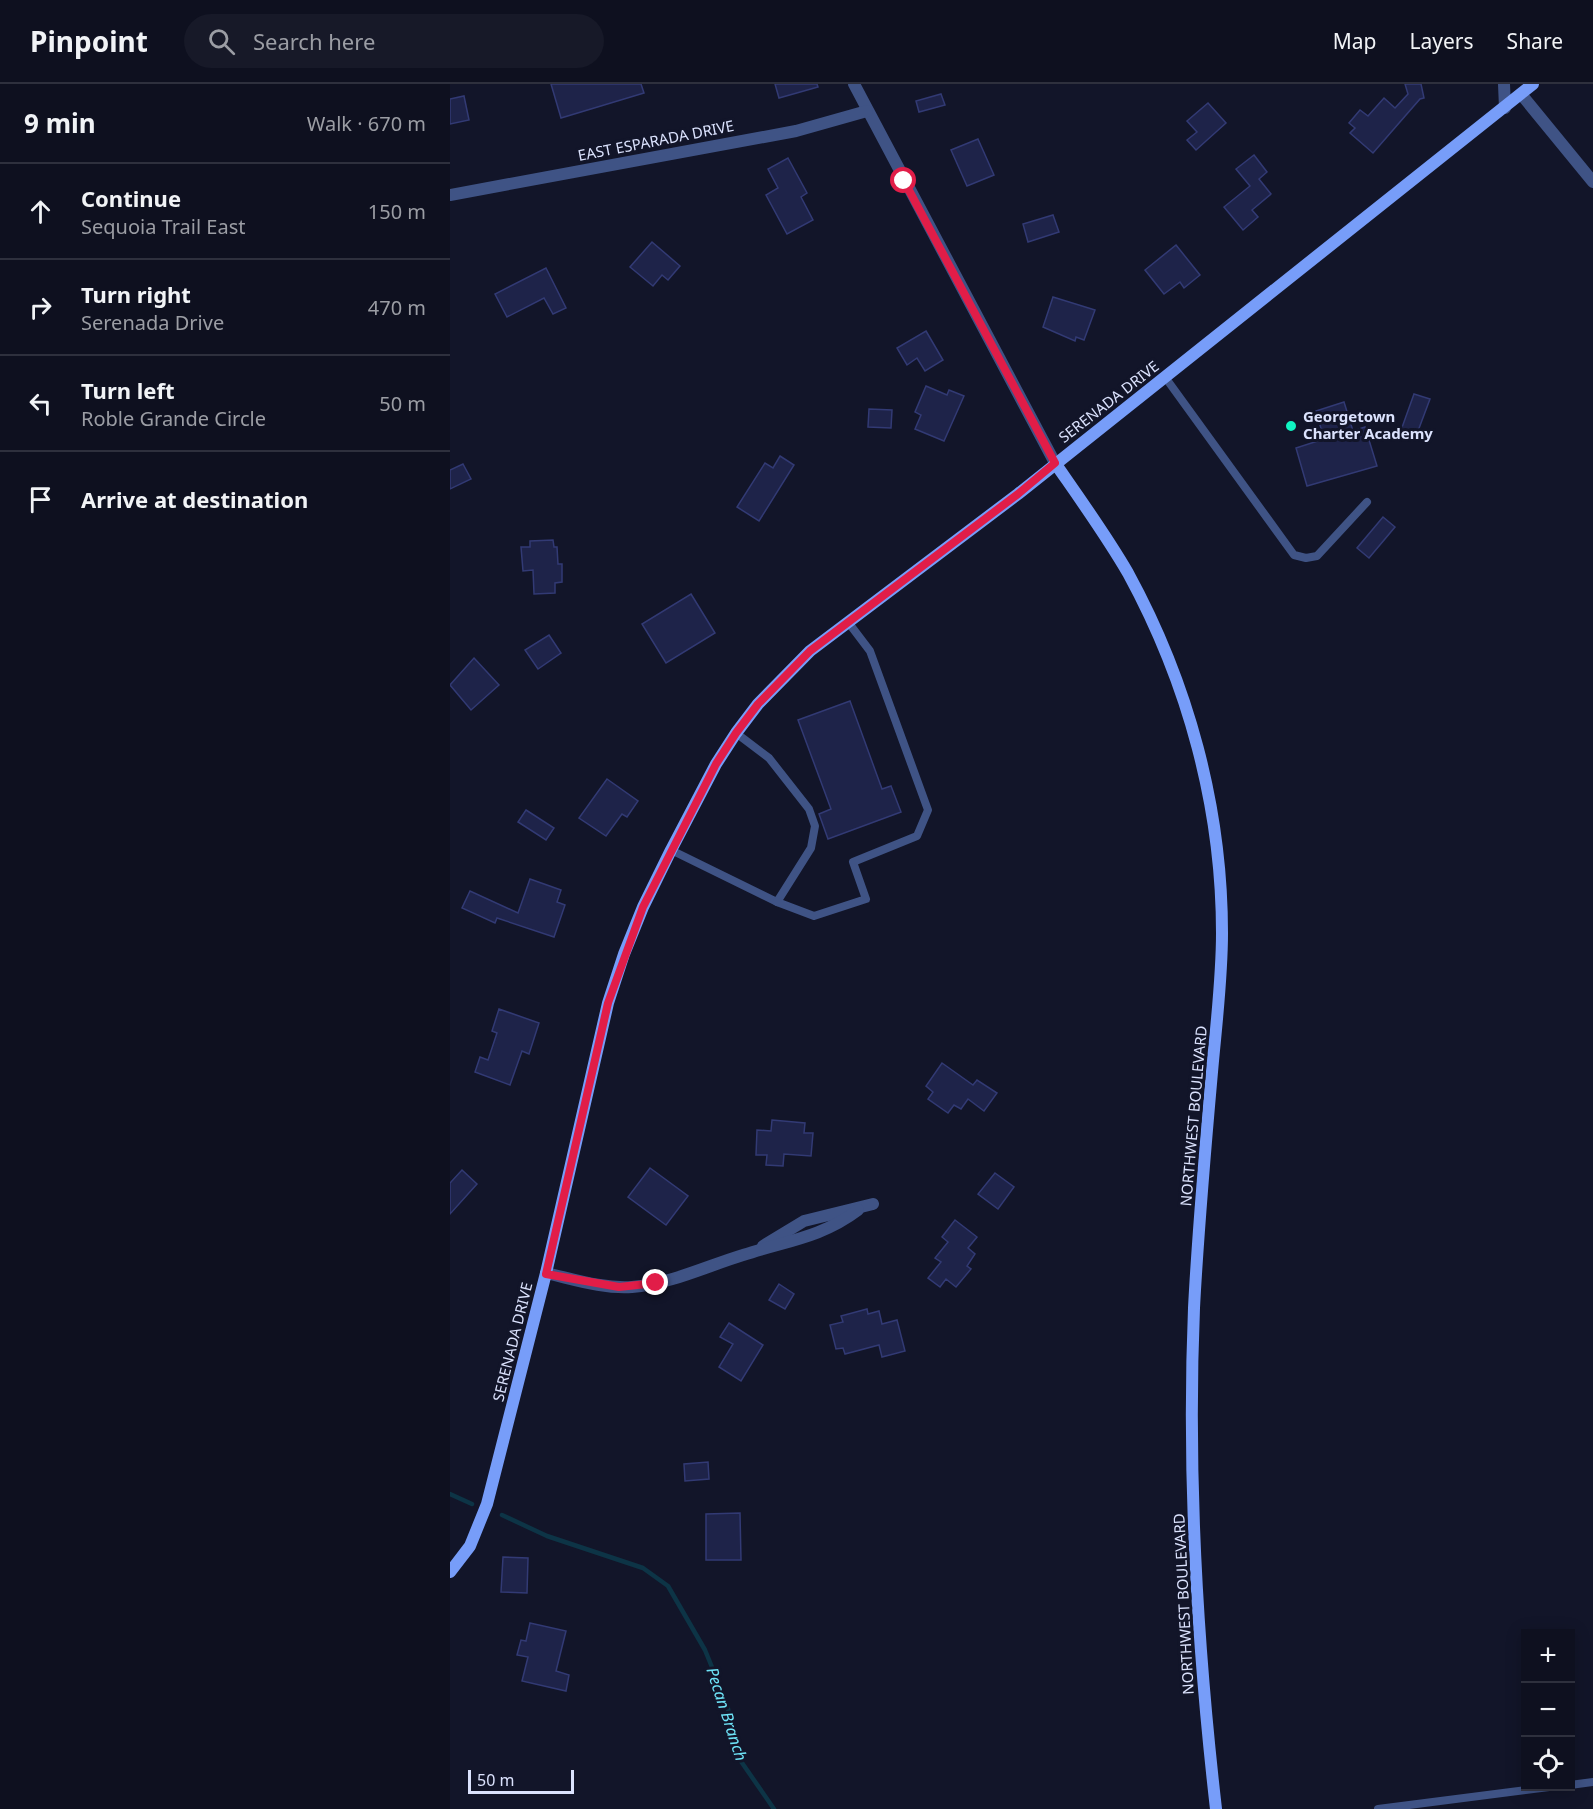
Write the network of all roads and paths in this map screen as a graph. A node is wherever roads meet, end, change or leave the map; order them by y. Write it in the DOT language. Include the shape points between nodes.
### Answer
graph roads {
  1 [pos="854,84"];
  2 [pos="1504,84"];
  3 [pos="1533,84"];
  4 [pos="1521,94"];
  5 [pos="1505,108"];
  6 [pos="867,111"];
  7 [pos="1593,182"];
  8 [pos="450,195"];
  9 [pos="1165,377"];
  10 [pos="1055,463"];
  11 [pos="1367,502"];
  12 [pos="848,622"];
  13 [pos="736,733"];
  14 [pos="671,850"];
  15 [pos="777,902"];
  16 [pos="873,1204"];
  17 [pos="546,1274"];
  18 [pos="450,1572"];
  19 [pos="1593,1782"];
  20 [pos="1575,1784"];
  21 [pos="1521,1791"];
  22 [pos="1216,1809"];
  23 [pos="1378,1809"];
  1 -- 6 [label="street"];
  2 -- 5 [label="street"];
  3 -- 4 [label="street, SERENADA DRIVE"];
  4 -- 5 [label="street, SERENADA DRIVE"];
  4 -- 7 [label="street"];
  5 -- 9 [label="street, SERENADA DRIVE"];
  6 -- 8 [label="street, EAST ESPARADA DRIVE" via="796,130"];
  6 -- 10 [label="street"];
  9 -- 10 [label="street, SERENADA DRIVE"];
  9 -- 11 [label="lane" via="1294,555 1317,556"];
  10 -- 12 [label="street, SERENADA DRIVE"];
  10 -- 22 [label="street, NORTHWEST BOULEVARD" via="1108,541 1152,619 1189,714 1214,824 1222,935 1195,1299 1192,1477 1201,1661"];
  12 -- 13 [label="street, SERENADA DRIVE" via="783,676"];
  12 -- 15 [label="lane" via="870,651 927,810 917,836 853,862 866,899 814,916"];
  13 -- 14 [label="street, SERENADA DRIVE"];
  13 -- 15 [label="lane" via="770,759 809,809 815,826 811,848"];
  14 -- 15 [label="lane"];
  14 -- 17 [label="street, SERENADA DRIVE" via="643,907 608,1003"];
  16 -- 17 [label="street" via="804,1221 757,1250 668,1280 632,1287"];
  17 -- 18 [label="street, SERENADA DRIVE" via="487,1504 470,1546"];
  19 -- 20 [label="lane"];
  21 -- 23 [label="lane"];
}
